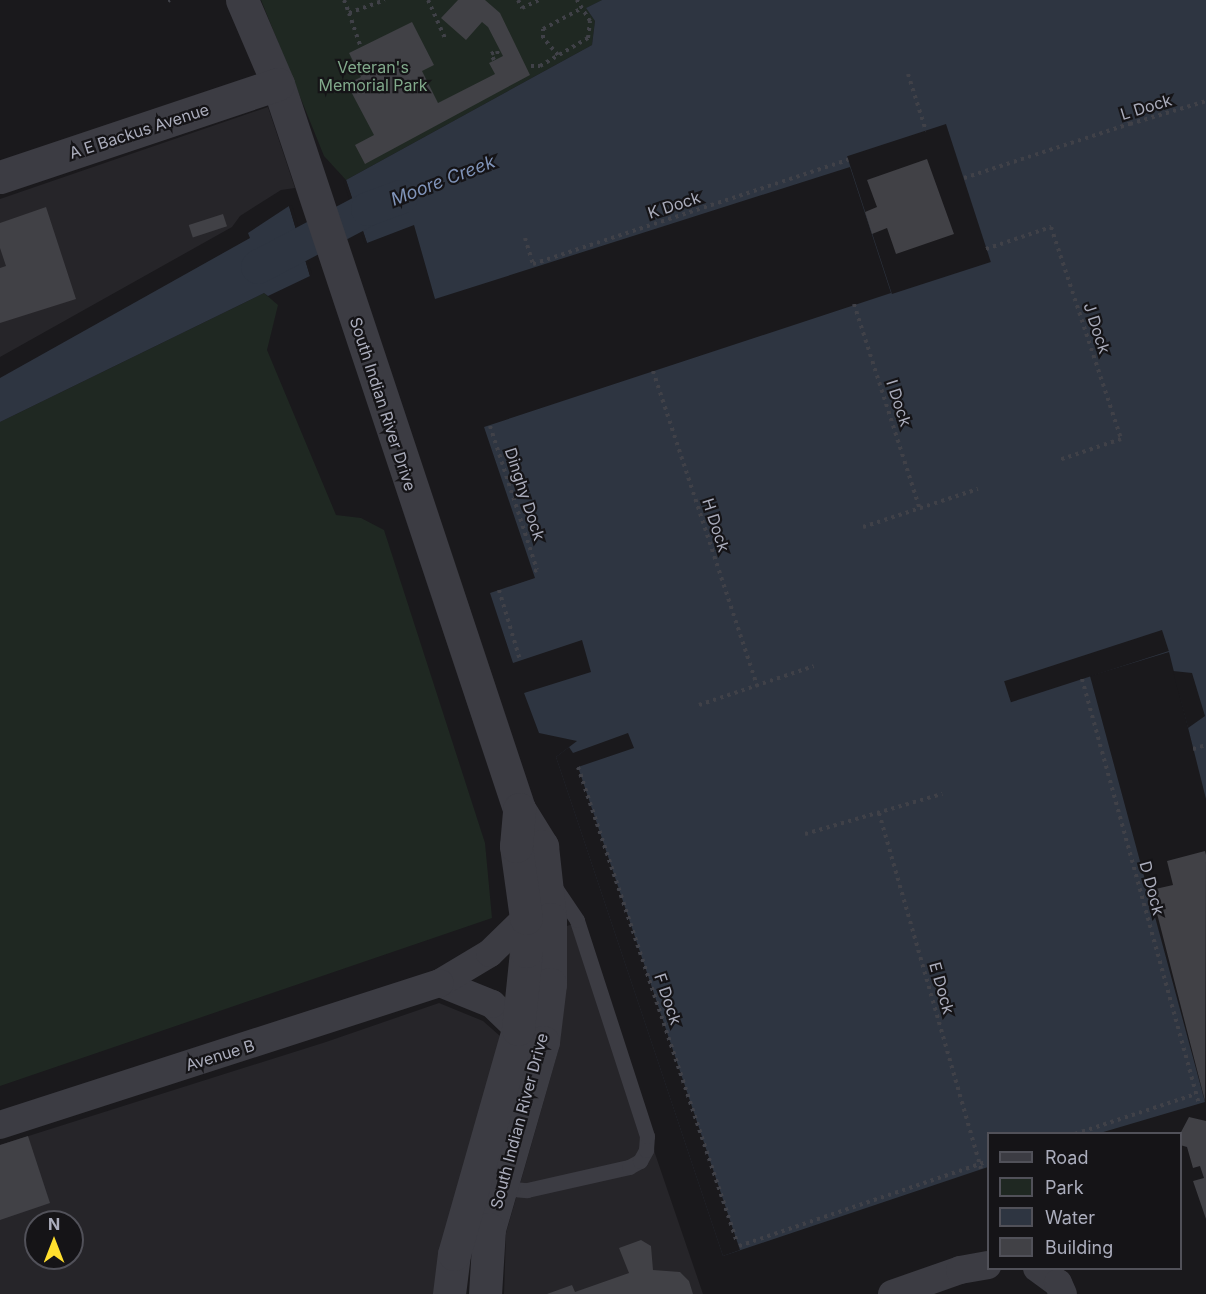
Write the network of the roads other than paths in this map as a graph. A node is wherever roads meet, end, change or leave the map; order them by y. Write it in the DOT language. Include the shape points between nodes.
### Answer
graph roads {
  1 [pos="242,0"];
  2 [pos="278,84"];
  3 [pos="0,177"];
  4 [pos="519,809"];
  5 [pos="546,876"];
  6 [pos="526,918"];
  7 [pos="440,983"];
  8 [pos="519,1029"];
  9 [pos="0,1125"];
  10 [pos="489,1184"];
  11 [pos="987,1265"];
  12 [pos="1040,1270"];
  13 [pos="449,1294"];
  14 [pos="485,1294"];
  15 [pos="892,1294"];
  16 [pos="1063,1294"];
  1 -- 2 [label="street, South Indian River Drive"];
  2 -- 3 [label="street, A E Backus Avenue"];
  2 -- 4 [label="street, South Indian River Drive"];
  4 -- 5 [label="street, South Indian River Drive" via="542,846"];
  4 -- 6 [label="street, South Indian River Drive" via="516,846"];
  5 -- 10 [label="street, South Indian River Drive" via="550,984 543,1042"];
  5 -- 10 [label="lane" via="577,920 647,1136 646,1150 640,1161 629,1167 527,1190"];
  6 -- 7 [label="street, Avenue B" via="490,953"];
  6 -- 8 [label="street, South Indian River Drive"];
  7 -- 8 [label="street" via="492,1004"];
  7 -- 9 [label="street, Avenue B"];
  8 -- 10 [label="street, South Indian River Drive"];
  10 -- 13 [label="street, South Indian River Drive" via="454,1254"];
  10 -- 14 [label="street, South Indian River Drive"];
  11 -- 15 [label="street" via="960,1270"];
  12 -- 16 [label="street"];
}
